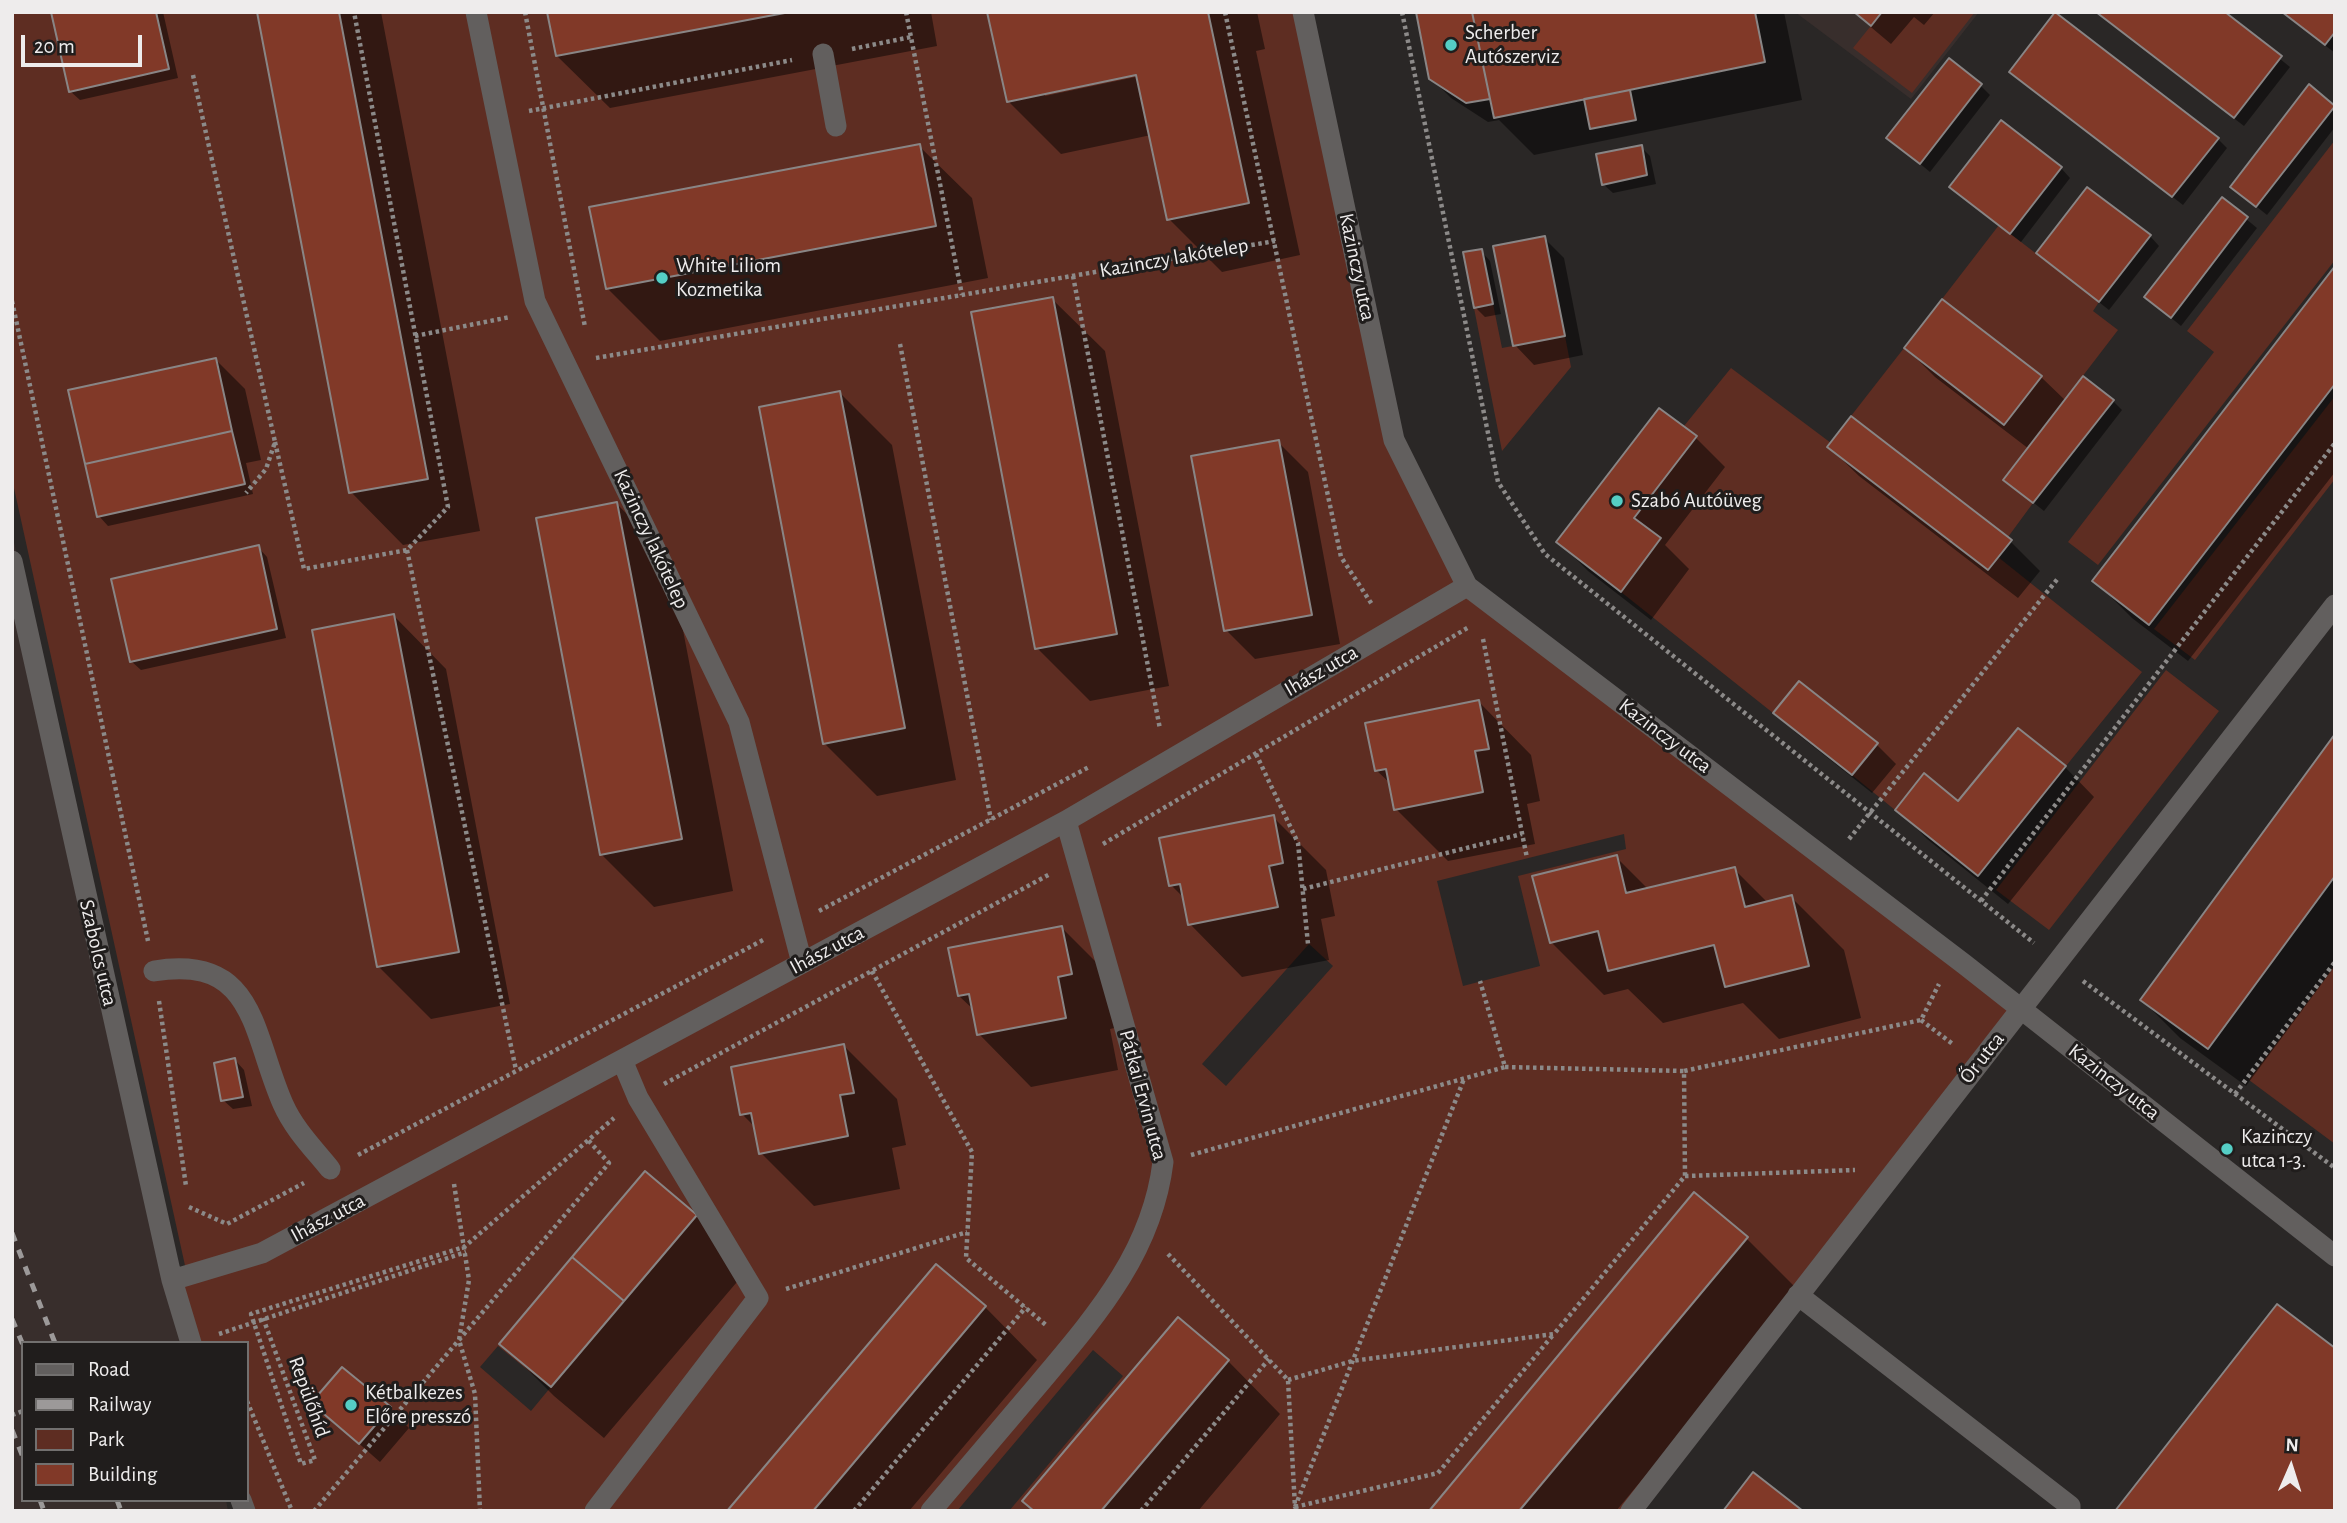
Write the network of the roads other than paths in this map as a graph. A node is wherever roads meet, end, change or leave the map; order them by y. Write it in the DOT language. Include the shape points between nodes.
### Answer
graph roads {
  1 [pos="476,12"];
  2 [pos="1303,12"];
  3 [pos="822,54"];
  4 [pos="836,126"];
  5 [pos="12,561"];
  6 [pos="1467,586"];
  7 [pos="2335,605"];
  8 [pos="1066,821"];
  9 [pos="802,963"];
  10 [pos="154,971"];
  11 [pos="2020,1009"];
  12 [pos="622,1060"];
  13 [pos="330,1169"];
  14 [pos="2335,1256"];
  15 [pos="172,1280"];
  16 [pos="1798,1295"];
  17 [pos="190,1341"];
  18 [pos="595,1511"];
  19 [pos="932,1511"];
  20 [pos="1631,1511"];
  21 [pos="2070,1511"];
  1 -- 9 [label="street, Kazinczy lakótelep" via="540,310 739,722"];
  2 -- 6 [label="street, Kazinczy utca" via="1394,440"];
  3 -- 4 [label="street"];
  5 -- 15 [label="street, Szabolcs utca"];
  6 -- 8 [label="street, Ihász utca"];
  6 -- 11 [label="street, Kazinczy utca"];
  7 -- 11 [label="street, Őr utca"];
  8 -- 9 [label="street, Ihász utca"];
  8 -- 19 [label="street, Pátkai Ervin utca" via="1163,1162 1160,1191 1147,1232 1123,1279"];
  9 -- 12 [label="street, Ihász utca"];
  10 -- 13 [label="street" via="191,969 215,975 236,988 254,1022 284,1107"];
  11 -- 14 [label="street, Kazinczy utca"];
  11 -- 16 [label="street, Őr utca"];
  12 -- 15 [label="street, Ihász utca" via="262,1253"];
  12 -- 18 [label="street" via="638,1098 758,1298"];
  15 -- 17 [label="street, Szabolcs utca"];
  16 -- 20 [label="street, Őr utca"];
  16 -- 21 [label="street" via="2070,1506"];
}
